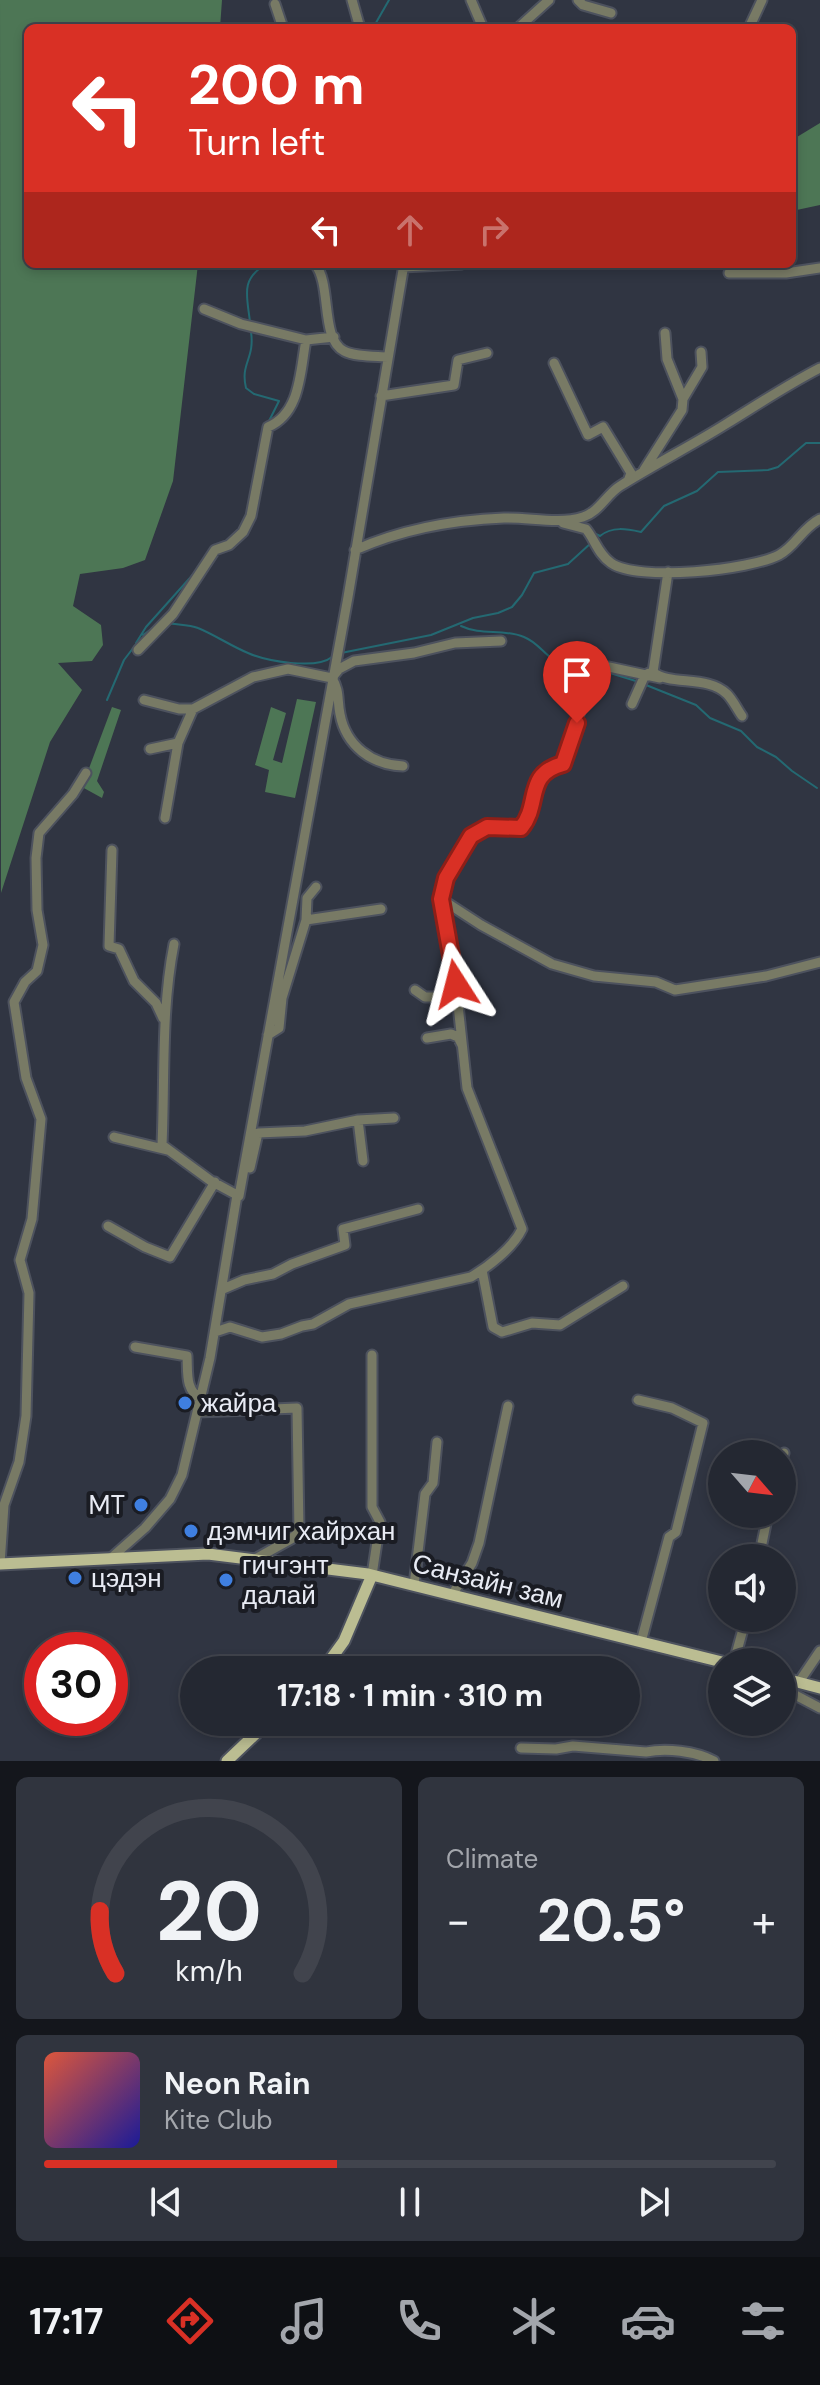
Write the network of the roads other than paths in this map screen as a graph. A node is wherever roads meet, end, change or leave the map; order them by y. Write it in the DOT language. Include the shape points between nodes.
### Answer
graph roads {
  1 [pos="352,0"];
  2 [pos="471,0"];
  3 [pos="549,0"];
  4 [pos="578,0"];
  5 [pos="762,0"];
  6 [pos="275,4"];
  7 [pos="611,13"];
  8 [pos="282,24"];
  9 [pos="359,24"];
  10 [pos="481,24"];
  11 [pos="522,24"];
  12 [pos="751,24"];
  13 [pos="318,268"];
  14 [pos="403,268"];
  15 [pos="820,268"];
  16 [pos="729,273"];
  17 [pos="204,309"];
  18 [pos="665,333"];
  19 [pos="334,337"];
  20 [pos="306,340"];
  21 [pos="701,352"];
  22 [pos="487,353"];
  23 [pos="388,357"];
  24 [pos="554,363"];
  25 [pos="820,368"];
  26 [pos="381,396"];
  27 [pos="683,399"];
  28 [pos="642,473"];
  29 [pos="628,481"];
  30 [pos="820,519"];
  31 [pos="547,521"];
  32 [pos="355,550"];
  33 [pos="668,572"];
  34 [pos="501,641"];
  35 [pos="138,650"];
  36 [pos="653,675"];
  37 [pos="332,678"];
  38 [pos="144,700"];
  39 [pos="632,704"];
  40 [pos="193,709"];
  41 [pos="742,716"];
  42 [pos="178,743"];
  43 [pos="150,749"];
  44 [pos="403,766"];
  45 [pos="86,773"];
  46 [pos="165,818"];
  47 [pos="112,850"];
  48 [pos="316,887"];
  49 [pos="441,899"];
  50 [pos="381,909"];
  51 [pos="306,920"];
  52 [pos="174,944"];
  53 [pos="820,962"];
  54 [pos="415,990"];
  55 [pos="459,1009"];
  56 [pos="165,1025"];
  57 [pos="268,1035"];
  58 [pos="427,1038"];
  59 [pos="463,1048"];
  60 [pos="394,1118"];
  61 [pos="358,1120"];
  62 [pos="114,1137"];
  63 [pos="168,1150"];
  64 [pos="363,1161"];
  65 [pos="215,1182"];
  66 [pos="238,1196"];
  67 [pos="418,1209"];
  68 [pos="108,1226"];
  69 [pos="482,1270"];
  70 [pos="623,1286"];
  71 [pos="223,1289"];
  72 [pos="215,1332"];
  73 [pos="135,1347"];
  74 [pos="372,1355"];
  75 [pos="201,1399"];
  76 [pos="638,1400"];
  77 [pos="508,1406"];
  78 [pos="197,1412"];
  79 [pos="437,1442"];
  80 [pos="111,1558"];
  81 [pos="254,1560"];
  82 [pos="0,1564"];
  83 [pos="372,1575"];
  84 [pos="414,1585"];
  85 [pos="452,1595"];
  86 [pos="641,1642"];
  87 [pos="820,1651"];
  88 [pos="333,1656"];
  89 [pos="708,1659"];
  90 [pos="796,1681"];
  91 [pos="799,1682"];
  92 [pos="820,1688"];
  93 [pos="796,1695"];
  94 [pos="820,1708"];
  95 [pos="253,1736"];
  96 [pos="521,1748"];
  97 [pos="227,1761"];
  98 [pos="714,1761"];
  1 -- 9 [label="street"];
  2 -- 10 [label="street"];
  3 -- 11 [label="street"];
  4 -- 7 [label="street"];
  5 -- 12 [label="street"];
  6 -- 8 [label="street"];
  13 -- 19 [label="street"];
  14 -- 23 [label="street"];
  15 -- 16 [label="street"];
  17 -- 20 [label="street"];
  18 -- 27 [label="street" via="667,359"];
  19 -- 20 [label="street"];
  19 -- 23 [label="street" via="344,351"];
  20 -- 35 [label="street" via="291,408 268,427 251,516 243,532 215,550 173,614"];
  21 -- 27 [label="street" via="702,367"];
  22 -- 26 [label="street" via="458,360 454,385"];
  23 -- 26 [label="street"];
  24 -- 29 [label="street" via="588,435 603,427 631,473"];
  25 -- 28 [label="street"];
  26 -- 32 [label="street"];
  27 -- 28 [label="street" via="682,410"];
  28 -- 29 [label="street"];
  29 -- 31 [label="street" via="585,517"];
  30 -- 33 [label="street" via="773,558 707,572"];
  31 -- 32 [label="street" via="504,518 438,526 382,538"];
  31 -- 33 [label="street" via="586,529 594,546 622,569"];
  32 -- 37 [label="street"];
  33 -- 36 [label="street"];
  34 -- 37 [label="street" via="455,643 354,661"];
  36 -- 39 [label="street"];
  36 -- 41 [label="street" via="692,679 725,692"];
  36 -- 49 [label="street" via="609,667 591,677 563,764 540,777 527,821 521,828 487,827 471,836 446,878"];
  37 -- 40 [label="street" via="288,669 253,677"];
  37 -- 44 [label="street" via="354,746 386,766"];
  37 -- 57 [label="street"];
  38 -- 40 [label="street"];
  40 -- 42 [label="street"];
  42 -- 43 [label="street"];
  42 -- 46 [label="street"];
  45 -- 82 [label="street" via="39,833 37,910 43,945 37,971 14,1002 26,1078 41,1119 32,1219 20,1260 29,1293 26,1416 19,1462 4,1505"];
  47 -- 56 [label="street" via="109,946 119,949"];
  48 -- 51 [label="street" via="307,898"];
  49 -- 53 [label="street" via="552,964 675,990"];
  49 -- 55 [label="street"];
  50 -- 51 [label="street"];
  51 -- 57 [label="street" via="282,998 279,1028"];
  52 -- 56 [label="street"];
  54 -- 55 [label="street" via="425,997 446,997"];
  55 -- 59 [label="street"];
  56 -- 63 [label="street" via="162,1145"];
  57 -- 66 [label="street"];
  58 -- 59 [label="street" via="451,1034"];
  59 -- 69 [label="street" via="467,1088 522,1229 516,1241"];
  60 -- 61 [label="street"];
  61 -- 64 [label="street"];
  61 -- 66 [label="street" via="305,1131 258,1133 245,1191"];
  62 -- 63 [label="street"];
  63 -- 65 [label="street"];
  65 -- 66 [label="street"];
  65 -- 68 [label="street" via="170,1257"];
  66 -- 71 [label="street"];
  67 -- 71 [label="street" via="343,1229 345,1245"];
  69 -- 70 [label="street" via="493,1327 502,1332 532,1323 560,1325"];
  69 -- 72 [label="street" via="471,1277 349,1304 281,1334 262,1337 230,1327"];
  71 -- 72 [label="street"];
  72 -- 75 [label="street"];
  73 -- 75 [label="street" via="187,1356 192,1394"];
  74 -- 83 [label="street" via="372,1507 380,1522"];
  75 -- 78 [label="street"];
  76 -- 86 [label="street" via="703,1423"];
  77 -- 85 [label="street" via="479,1543"];
  78 -- 80 [label="street" via="182,1475 170,1499"];
  78 -- 81 [label="street" via="297,1408 299,1532"];
  79 -- 84 [label="street"];
  80 -- 81 [label="main road, Санзайн зам" via="208,1554"];
  80 -- 82 [label="main road, Санзайн зам"];
  81 -- 83 [label="main road, Санзайн зам"];
  83 -- 84 [label="main road, Санзайн зам"];
  83 -- 88 [label="main road"];
  84 -- 85 [label="main road, Санзайн зам"];
  85 -- 86 [label="main road, Санзайн зам"];
  86 -- 89 [label="main road, Санзайн зам"];
  87 -- 91 [label="street"];
  90 -- 91 [label="main road"];
  91 -- 92 [label="main road"];
  93 -- 94 [label="street"];
  95 -- 97 [label="main road"];
  96 -- 98 [label="street" via="656,1750"];
}
